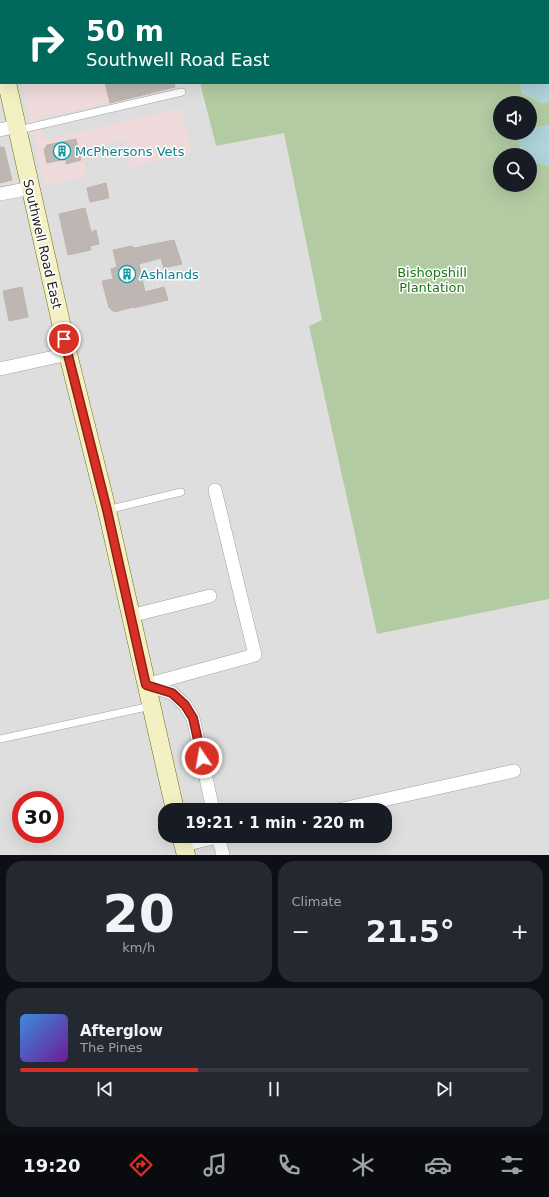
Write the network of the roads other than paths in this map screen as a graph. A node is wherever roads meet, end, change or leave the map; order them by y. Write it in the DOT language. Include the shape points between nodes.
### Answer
graph roads {
  1 [pos="7,84"];
  2 [pos="182,92"];
  3 [pos="18,128"];
  4 [pos="0,130"];
  5 [pos="31,188"];
  6 [pos="0,194"];
  7 [pos="68,354"];
  8 [pos="0,370"];
  9 [pos="215,490"];
  10 [pos="181,492"];
  11 [pos="107,510"];
  12 [pos="210,596"];
  13 [pos="130,616"];
  14 [pos="146,685"];
  15 [pos="151,706"];
  16 [pos="0,739"];
  17 [pos="514,771"];
  18 [pos="173,803"];
  19 [pos="211,803"];
  20 [pos="370,803"];
  21 [pos="221,843"];
  22 [pos="223,855"];
  1 -- 3 [label="main road, Southwell Road East"];
  2 -- 3 [label="lane"];
  3 -- 4 [label="street"];
  3 -- 5 [label="main road, Southwell Road East"];
  5 -- 6 [label="street"];
  5 -- 7 [label="main road, Southwell Road East"];
  7 -- 8 [label="street"];
  7 -- 11 [label="main road, Southwell Road East"];
  9 -- 14 [label="street" via="255,656"];
  10 -- 11 [label="lane"];
  11 -- 13 [label="main road, Southwell Road East"];
  12 -- 13 [label="street"];
  13 -- 14 [label="main road, Southwell Road East"];
  14 -- 15 [label="main road, Southwell Road East"];
  14 -- 19 [label="street" via="172,693 185,705 193,718"];
  15 -- 16 [label="lane"];
  15 -- 18 [label="main road, Southwell Road East"];
  17 -- 20 [label="street"];
  21 -- 22 [label="street"];
}
